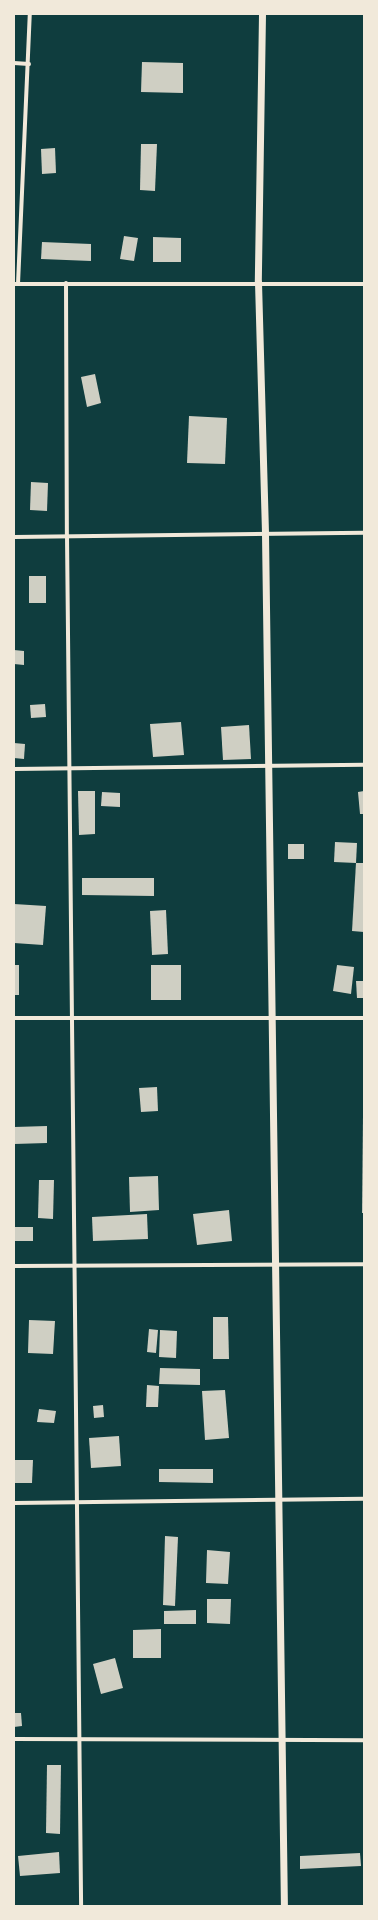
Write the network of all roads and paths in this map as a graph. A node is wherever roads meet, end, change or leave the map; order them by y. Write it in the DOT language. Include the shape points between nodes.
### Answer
graph roads {
  1 [pos="30,14"];
  2 [pos="262,14"];
  3 [pos="14,64"];
  4 [pos="29,64"];
  5 [pos="258,282"];
  6 [pos="66,283"];
  7 [pos="16,284"];
  8 [pos="364,284"];
  9 [pos="364,533"];
  10 [pos="264,534"];
  11 [pos="67,536"];
  12 [pos="14,537"];
  13 [pos="364,765"];
  14 [pos="267,766"];
  15 [pos="14,769"];
  16 [pos="69,769"];
  17 [pos="14,1018"];
  18 [pos="72,1018"];
  19 [pos="270,1018"];
  20 [pos="364,1018"];
  21 [pos="273,1264"];
  22 [pos="364,1264"];
  23 [pos="14,1266"];
  24 [pos="74,1266"];
  25 [pos="364,1499"];
  26 [pos="277,1500"];
  27 [pos="77,1502"];
  28 [pos="14,1503"];
  29 [pos="14,1739"];
  30 [pos="79,1739"];
  31 [pos="281,1740"];
  32 [pos="364,1740"];
  33 [pos="81,1906"];
  34 [pos="284,1906"];
  1 -- 4 [label="street"];
  2 -- 5 [label="street"];
  3 -- 4 [label="street"];
  4 -- 7 [label="street"];
  5 -- 6 [label="street"];
  5 -- 8 [label="street"];
  5 -- 10 [label="street"];
  6 -- 7 [label="street"];
  6 -- 11 [label="street"];
  9 -- 10 [label="street"];
  10 -- 11 [label="street"];
  10 -- 14 [label="street"];
  11 -- 12 [label="street"];
  11 -- 16 [label="street"];
  13 -- 14 [label="street"];
  14 -- 16 [label="street"];
  14 -- 19 [label="street"];
  15 -- 16 [label="street"];
  16 -- 18 [label="street"];
  17 -- 18 [label="street"];
  18 -- 19 [label="street"];
  18 -- 24 [label="street"];
  19 -- 20 [label="street"];
  19 -- 21 [label="street"];
  21 -- 22 [label="street"];
  21 -- 24 [label="street"];
  21 -- 26 [label="street"];
  23 -- 24 [label="street"];
  24 -- 27 [label="street"];
  25 -- 26 [label="street"];
  26 -- 27 [label="street"];
  26 -- 31 [label="street"];
  27 -- 28 [label="street"];
  27 -- 30 [label="street"];
  29 -- 30 [label="street"];
  30 -- 31 [label="street"];
  30 -- 33 [label="street"];
  31 -- 32 [label="street"];
  31 -- 34 [label="street"];
}
